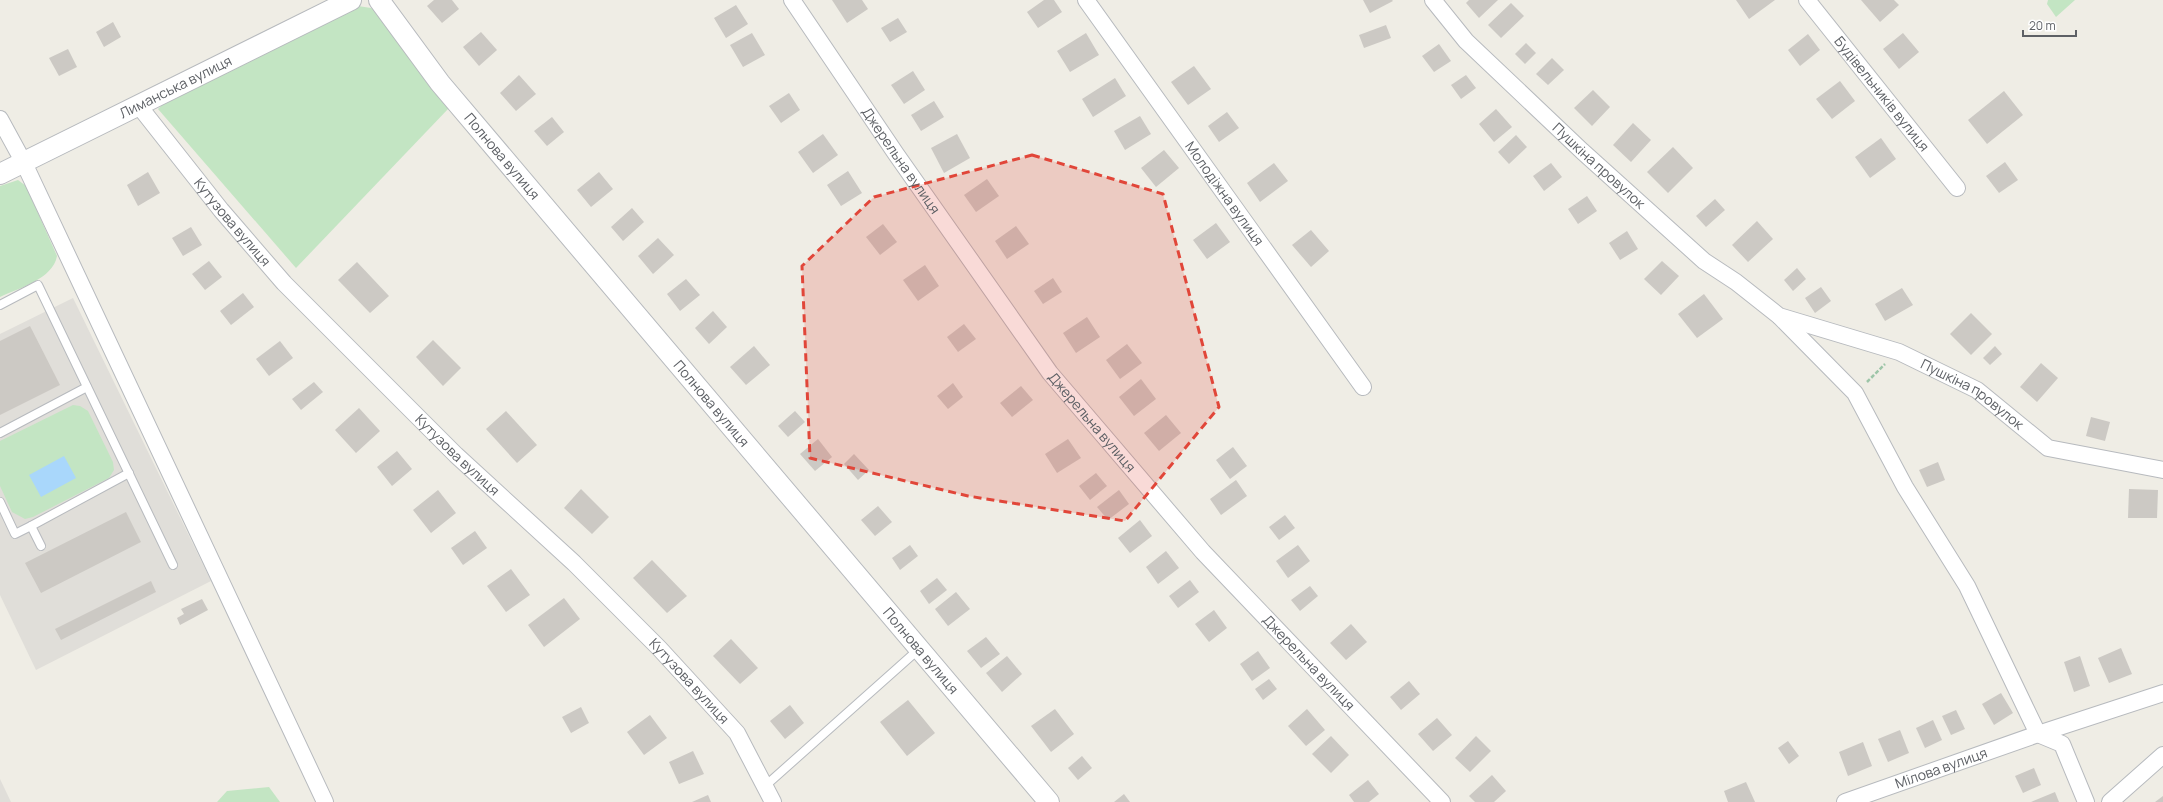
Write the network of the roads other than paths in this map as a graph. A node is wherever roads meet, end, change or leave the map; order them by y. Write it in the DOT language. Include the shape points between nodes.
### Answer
graph roads {
  1 [pos="351,0"];
  2 [pos="379,0"];
  3 [pos="792,0"];
  4 [pos="1086,0"];
  5 [pos="1433,0"];
  6 [pos="1807,0"];
  7 [pos="139,106"];
  8 [pos="0,119"];
  9 [pos="24,163"];
  10 [pos="0,174"];
  11 [pos="1957,188"];
  12 [pos="0,305"];
  13 [pos="1779,316"];
  14 [pos="87,387"];
  15 [pos="1364,387"];
  16 [pos="0,432"];
  17 [pos="2163,470"];
  18 [pos="129,474"];
  19 [pos="0,502"];
  20 [pos="31,526"];
  21 [pos="41,546"];
  22 [pos="173,565"];
  23 [pos="919,649"];
  24 [pos="2163,693"];
  25 [pos="2038,734"];
  26 [pos="2163,756"];
  27 [pos="764,786"];
  28 [pos="325,802"];
  29 [pos="773,802"];
  30 [pos="1049,802"];
  31 [pos="1442,802"];
  32 [pos="1845,802"];
  33 [pos="2086,802"];
  34 [pos="2110,802"];
  1 -- 7 [label="street, Лиманська вулиця"];
  2 -- 23 [label="street, Полнова вулиця" via="440,83"];
  3 -- 31 [label="street, Джерельна вулиця" via="896,154 1050,373 1203,552"];
  4 -- 15 [label="street, Молодіжна вулиця"];
  5 -- 13 [label="street, Пушкіна провулок" via="1466,42 1587,156 1704,261"];
  6 -- 11 [label="street, Будівельників вулиця"];
  7 -- 9 [label="street, Лиманська вулиця"];
  7 -- 27 [label="street, Кутузова вулиця" via="221,210 284,283 456,455 574,563 659,648 737,733"];
  8 -- 9 [label="street"];
  9 -- 10 [label="street, Лиманська вулиця"];
  9 -- 28 [label="street"];
  12 -- 14 [label="lane" via="38,285"];
  13 -- 17 [label="street, Пушкіна провулок" via="1899,352 1977,390 2048,448"];
  13 -- 25 [label="street, Пушкіна провулок" via="1856,393 1905,487 1967,586"];
  14 -- 16 [label="lane"];
  14 -- 18 [label="lane"];
  18 -- 20 [label="lane"];
  18 -- 22 [label="lane"];
  19 -- 20 [label="lane" via="15,534"];
  20 -- 21 [label="lane"];
  23 -- 27 [label="lane"];
  23 -- 30 [label="street, Полнова вулиця"];
  24 -- 25 [label="street, Мілова вулиця"];
  25 -- 32 [label="street, Мілова вулиця"];
  25 -- 33 [label="street" via="2062,744"];
  26 -- 34 [label="street"];
  27 -- 29 [label="street, Кутузова вулиця"];
}
